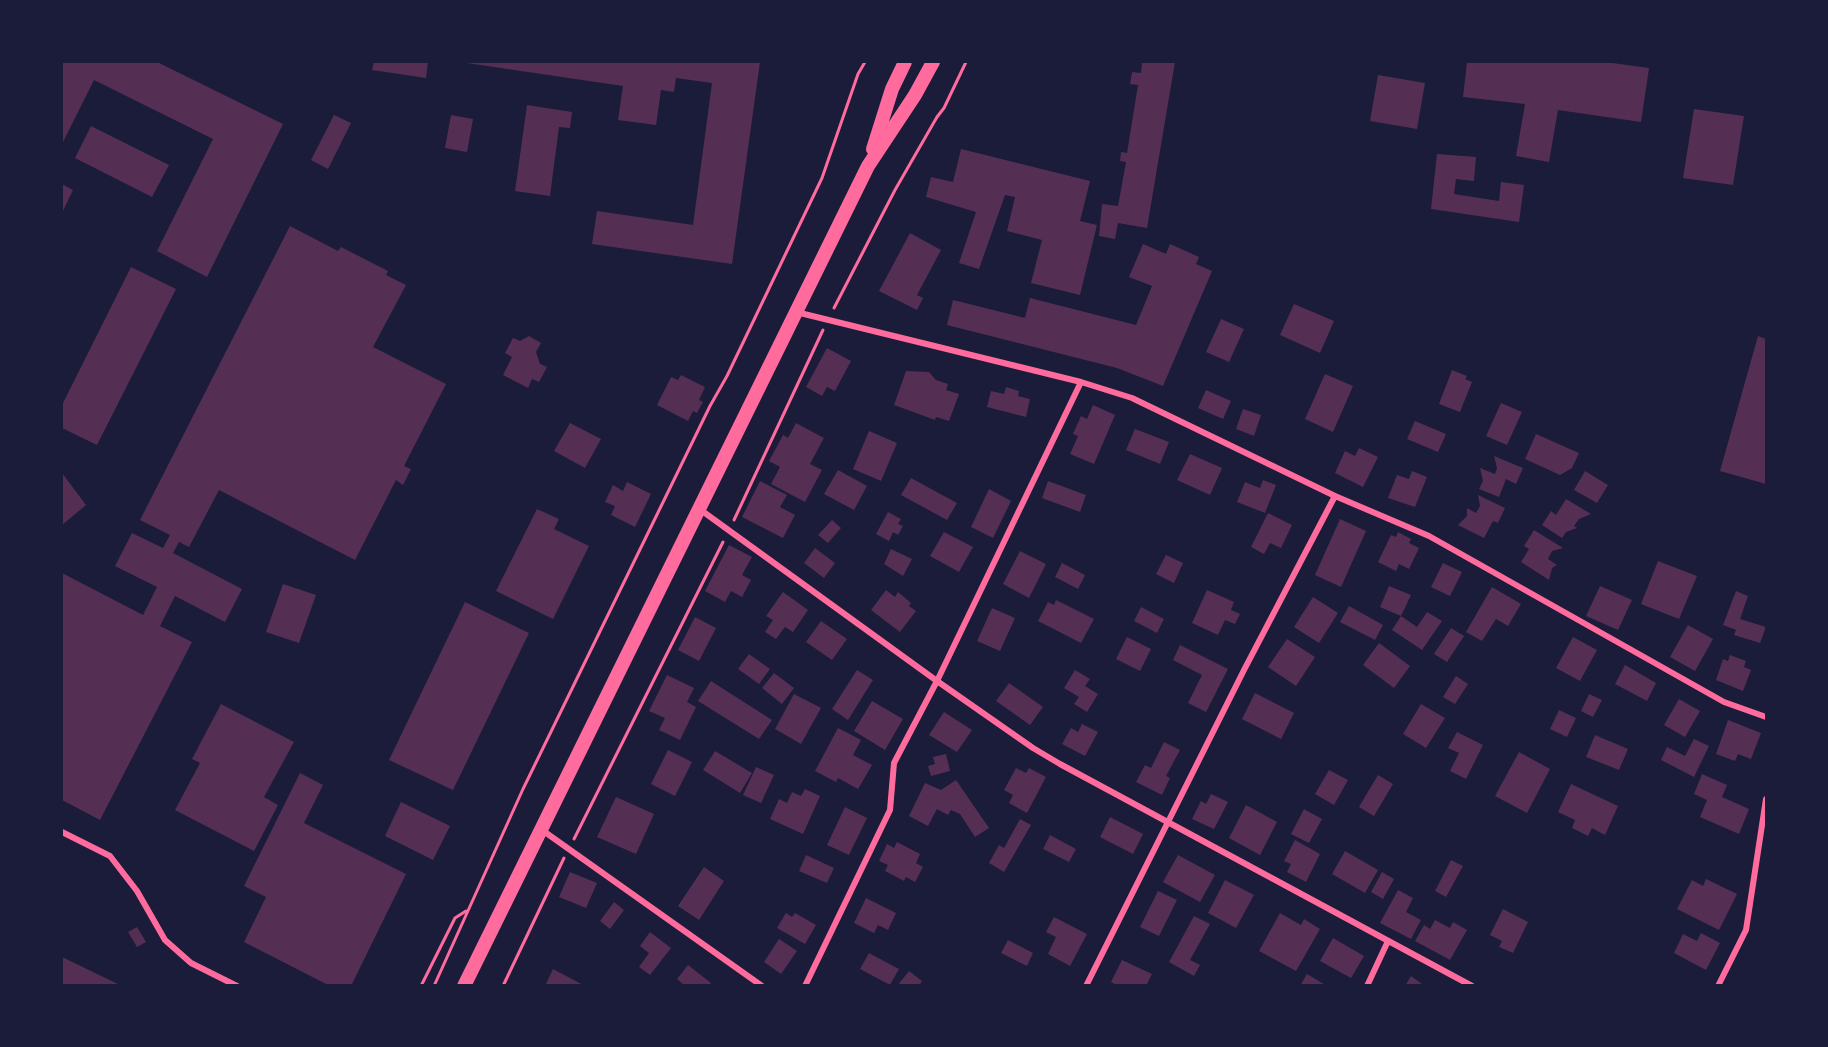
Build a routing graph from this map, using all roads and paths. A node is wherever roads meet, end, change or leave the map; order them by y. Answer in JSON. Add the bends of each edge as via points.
{"nodes":[{"id":1,"x":865,"y":62,"type":"edge"},
{"id":2,"x":905,"y":62,"type":"edge"},
{"id":3,"x":933,"y":62,"type":"edge"},
{"id":4,"x":868,"y":166,"type":"junction"},
{"id":5,"x":794,"y":311,"type":"junction"},
{"id":6,"x":1082,"y":382,"type":"junction"},
{"id":7,"x":1335,"y":496,"type":"junction"},
{"id":8,"x":698,"y":508,"type":"junction"},
{"id":9,"x":937,"y":681,"type":"junction"},
{"id":10,"x":1767,"y":717,"type":"edge"},
{"id":11,"x":1767,"y":799,"type":"edge"},
{"id":12,"x":1169,"y":822,"type":"junction"},
{"id":13,"x":541,"y":829,"type":"junction"},
{"id":14,"x":62,"y":832,"type":"edge"},
{"id":15,"x":467,"y":910,"type":"junction"},
{"id":16,"x":1388,"y":941,"type":"junction"},
{"id":17,"x":237,"y":986,"type":"edge"},
{"id":18,"x":421,"y":986,"type":"edge"},
{"id":19,"x":434,"y":986,"type":"edge"},
{"id":20,"x":464,"y":986,"type":"edge"},
{"id":21,"x":762,"y":986,"type":"edge"},
{"id":22,"x":805,"y":986,"type":"edge"},
{"id":23,"x":1086,"y":986,"type":"edge"},
{"id":24,"x":1367,"y":986,"type":"edge"},
{"id":25,"x":1472,"y":986,"type":"edge"},
{"id":26,"x":1718,"y":986,"type":"edge"}],
"edges":[{"from":1,"to":15,"type":"path","via":[[822,178]]},
{"from":2,"to":4,"type":"main road"},
{"from":3,"to":4,"type":"main road"},
{"from":4,"to":5,"type":"main road"},
{"from":5,"to":6,"type":"street"},
{"from":5,"to":8,"type":"main road"},
{"from":6,"to":7,"type":"street","via":[[1132,398]]},
{"from":6,"to":9,"type":"street"},
{"from":7,"to":10,"type":"street","via":[[1429,536],[1724,702]]},
{"from":7,"to":12,"type":"street"},
{"from":8,"to":9,"type":"street"},
{"from":8,"to":13,"type":"main road"},
{"from":9,"to":12,"type":"street","via":[[1060,764]]},
{"from":9,"to":22,"type":"street","via":[[894,763],[890,810]]},
{"from":11,"to":26,"type":"street","via":[[1746,930]]},
{"from":12,"to":16,"type":"street"},
{"from":12,"to":23,"type":"street"},
{"from":13,"to":20,"type":"main road"},
{"from":13,"to":21,"type":"street"},
{"from":14,"to":17,"type":"street","via":[[110,856],[137,891],[165,940],[191,963]]},
{"from":15,"to":18,"type":"path","via":[[455,918]]},
{"from":15,"to":19,"type":"path"},
{"from":16,"to":24,"type":"street"},
{"from":16,"to":25,"type":"street"}]}
